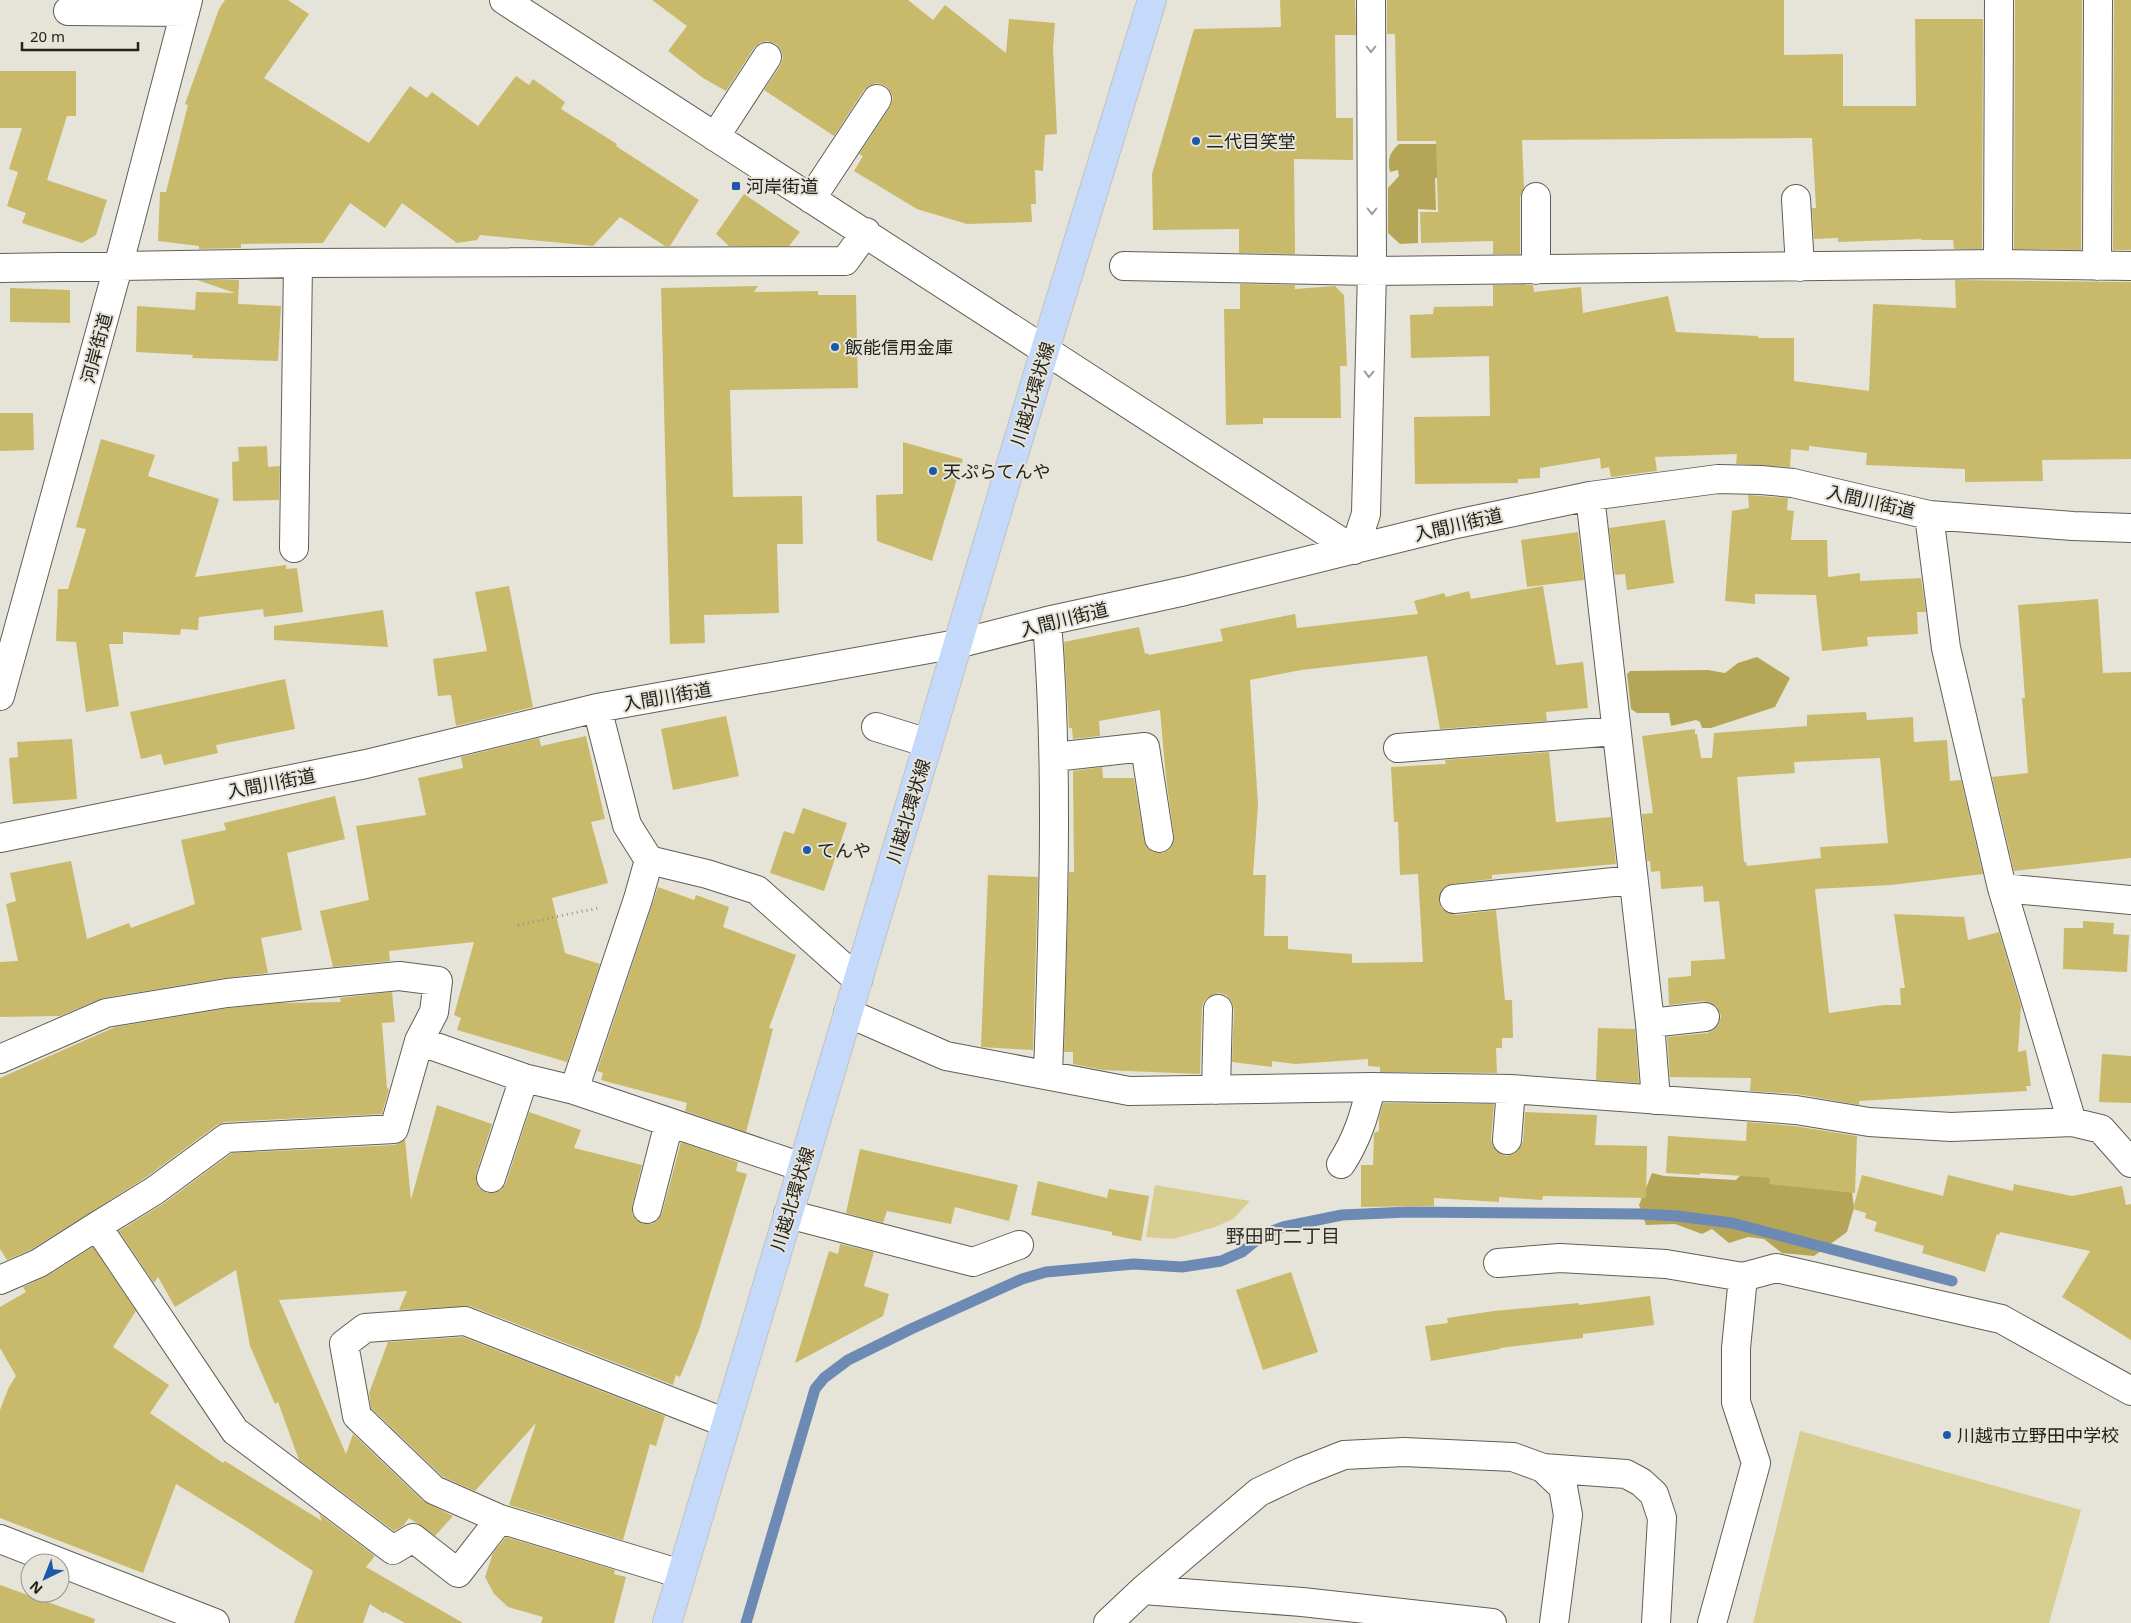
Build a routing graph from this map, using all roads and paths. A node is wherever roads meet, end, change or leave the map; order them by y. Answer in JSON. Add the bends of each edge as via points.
{"nodes":[{"id":1,"x":504,"y":0,"type":"edge"},
{"id":2,"x":1152,"y":0,"type":"edge"},
{"id":3,"x":1371,"y":0,"type":"edge"},
{"id":4,"x":1999,"y":0,"type":"edge"},
{"id":5,"x":2098,"y":0,"type":"edge"},
{"id":6,"x":186,"y":6,"type":"edge"},
{"id":7,"x":68,"y":11,"type":"dead end"},
{"id":8,"x":767,"y":57,"type":"dead end"},
{"id":9,"x":877,"y":99,"type":"dead end"},
{"id":10,"x":715,"y":137,"type":"junction"},
{"id":11,"x":1536,"y":197,"type":"dead end"},
{"id":12,"x":811,"y":199,"type":"junction"},
{"id":13,"x":1796,"y":199,"type":"dead end"},
{"id":14,"x":866,"y":232,"type":"junction"},
{"id":15,"x":298,"y":263,"type":"junction"},
{"id":16,"x":1998,"y":264,"type":"junction"},
{"id":17,"x":1124,"y":266,"type":"dead end"},
{"id":18,"x":2096,"y":266,"type":"junction"},
{"id":19,"x":2131,"y":266,"type":"edge"},
{"id":20,"x":118,"y":267,"type":"junction"},
{"id":21,"x":1800,"y":267,"type":"junction"},
{"id":22,"x":0,"y":268,"type":"edge"},
{"id":23,"x":1536,"y":270,"type":"junction"},
{"id":24,"x":1372,"y":271,"type":"junction"},
{"id":25,"x":1045,"y":350,"type":"junction"},
{"id":26,"x":1590,"y":496,"type":"junction"},
{"id":27,"x":1929,"y":515,"type":"junction"},
{"id":28,"x":2131,"y":528,"type":"edge"},
{"id":29,"x":294,"y":548,"type":"dead end"},
{"id":30,"x":1354,"y":550,"type":"junction"},
{"id":31,"x":1047,"y":621,"type":"junction"},
{"id":32,"x":957,"y":644,"type":"junction"},
{"id":33,"x":1,"y":686,"type":"edge"},
{"id":34,"x":598,"y":708,"type":"junction"},
{"id":35,"x":876,"y":727,"type":"dead end"},
{"id":36,"x":1616,"y":731,"type":"junction"},
{"id":37,"x":928,"y":743,"type":"junction"},
{"id":38,"x":1398,"y":748,"type":"dead end"},
{"id":39,"x":1054,"y":757,"type":"junction"},
{"id":40,"x":0,"y":838,"type":"edge"},
{"id":41,"x":1159,"y":838,"type":"dead end"},
{"id":42,"x":649,"y":860,"type":"junction"},
{"id":43,"x":1632,"y":880,"type":"junction"},
{"id":44,"x":2002,"y":888,"type":"junction"},
{"id":45,"x":638,"y":899,"type":"junction"},
{"id":46,"x":1454,"y":899,"type":"dead end"},
{"id":47,"x":2131,"y":900,"type":"edge"},
{"id":48,"x":518,"y":924,"type":"dead end"},
{"id":49,"x":858,"y":980,"type":"junction"},
{"id":50,"x":1218,"y":1009,"type":"dead end"},
{"id":51,"x":848,"y":1013,"type":"junction"},
{"id":52,"x":1705,"y":1017,"type":"dead end"},
{"id":53,"x":1650,"y":1023,"type":"junction"},
{"id":54,"x":419,"y":1041,"type":"junction"},
{"id":55,"x":0,"y":1059,"type":"edge"},
{"id":56,"x":1048,"y":1075,"type":"junction"},
{"id":57,"x":524,"y":1078,"type":"junction"},
{"id":58,"x":1371,"y":1087,"type":"junction"},
{"id":59,"x":1511,"y":1088,"type":"junction"},
{"id":60,"x":574,"y":1090,"type":"junction"},
{"id":61,"x":1216,"y":1090,"type":"junction"},
{"id":62,"x":1656,"y":1100,"type":"junction"},
{"id":63,"x":2072,"y":1122,"type":"junction"},
{"id":64,"x":669,"y":1123,"type":"junction"},
{"id":65,"x":2101,"y":1129,"type":"junction"},
{"id":66,"x":2131,"y":1133,"type":"edge"},
{"id":67,"x":1507,"y":1140,"type":"dead end"},
{"id":68,"x":2131,"y":1163,"type":"edge"},
{"id":69,"x":1341,"y":1164,"type":"dead end"},
{"id":70,"x":802,"y":1167,"type":"junction"},
{"id":71,"x":491,"y":1178,"type":"dead end"},
{"id":72,"x":647,"y":1209,"type":"dead end"},
{"id":73,"x":788,"y":1214,"type":"junction"},
{"id":74,"x":97,"y":1226,"type":"junction"},
{"id":75,"x":1019,"y":1244,"type":"dead end"},
{"id":76,"x":1498,"y":1263,"type":"dead end"},
{"id":77,"x":1743,"y":1277,"type":"junction"},
{"id":78,"x":0,"y":1280,"type":"edge"},
{"id":79,"x":2131,"y":1391,"type":"edge"},
{"id":80,"x":726,"y":1423,"type":"junction"},
{"id":81,"x":1543,"y":1468,"type":"junction"},
{"id":82,"x":500,"y":1519,"type":"junction"},
{"id":83,"x":0,"y":1539,"type":"edge"},
{"id":84,"x":681,"y":1574,"type":"junction"},
{"id":85,"x":1143,"y":1590,"type":"junction"},
{"id":86,"x":1301,"y":1612,"type":"edge"},
{"id":87,"x":1360,"y":1615,"type":"edge"},
{"id":88,"x":215,"y":1623,"type":"edge"},
{"id":89,"x":667,"y":1623,"type":"edge"},
{"id":90,"x":1108,"y":1623,"type":"edge"},
{"id":91,"x":1492,"y":1623,"type":"edge"},
{"id":92,"x":1554,"y":1623,"type":"edge"},
{"id":93,"x":1656,"y":1623,"type":"edge"},
{"id":94,"x":1712,"y":1623,"type":"edge"}],
"edges":[{"from":1,"to":10,"type":"street"},
{"from":2,"to":25,"type":"main road","name":"川越北環状線"},
{"from":3,"to":24,"type":"street","one_way":true},
{"from":4,"to":16,"type":"street"},
{"from":5,"to":18,"type":"street"},
{"from":6,"to":7,"type":"street"},
{"from":6,"to":20,"type":"street","name":"河岸街道"},
{"from":8,"to":10,"type":"street"},
{"from":9,"to":12,"type":"street"},
{"from":10,"to":12,"type":"street"},
{"from":11,"to":23,"type":"street"},
{"from":12,"to":14,"type":"street"},
{"from":13,"to":21,"type":"street"},
{"from":14,"to":15,"type":"street","via":[[845,261]]},
{"from":14,"to":25,"type":"street"},
{"from":15,"to":20,"type":"street"},
{"from":15,"to":29,"type":"street"},
{"from":16,"to":18,"type":"street"},
{"from":16,"to":21,"type":"street"},
{"from":17,"to":24,"type":"street"},
{"from":18,"to":19,"type":"street"},
{"from":20,"to":22,"type":"street"},
{"from":20,"to":33,"type":"street","name":"河岸街道"},
{"from":21,"to":23,"type":"street"},
{"from":23,"to":24,"type":"street"},
{"from":24,"to":30,"type":"street","one_way":true,"via":[[1366,514]]},
{"from":25,"to":30,"type":"street"},
{"from":25,"to":32,"type":"main road","name":"川越北環状線"},
{"from":26,"to":27,"type":"street","name":"入間川街道","via":[[1718,479],[1761,480],[1793,483]]},
{"from":26,"to":30,"type":"street","name":"入間川街道","via":[[1465,522]]},
{"from":26,"to":36,"type":"street"},
{"from":27,"to":28,"type":"street","name":"入間川街道"},
{"from":27,"to":44,"type":"street","via":[[1946,648]]},
{"from":30,"to":31,"type":"street","name":"入間川街道"},
{"from":31,"to":32,"type":"street","name":"入間川街道"},
{"from":31,"to":39,"type":"street"},
{"from":32,"to":34,"type":"street","name":"入間川街道","via":[[786,684]]},
{"from":32,"to":37,"type":"main road","name":"川越北環状線"},
{"from":34,"to":40,"type":"street","name":"入間川街道","via":[[366,764]]},
{"from":34,"to":42,"type":"street","via":[[627,825]]},
{"from":35,"to":37,"type":"street"},
{"from":36,"to":38,"type":"street"},
{"from":36,"to":43,"type":"street"},
{"from":37,"to":49,"type":"main road","name":"川越北環状線"},
{"from":39,"to":41,"type":"street","via":[[1145,747]]},
{"from":39,"to":56,"type":"street"},
{"from":42,"to":45,"type":"street"},
{"from":42,"to":49,"type":"street","via":[[757,890]]},
{"from":43,"to":46,"type":"street"},
{"from":43,"to":53,"type":"street"},
{"from":44,"to":47,"type":"street"},
{"from":44,"to":63,"type":"street"},
{"from":45,"to":48,"type":"path"},
{"from":45,"to":60,"type":"street"},
{"from":49,"to":51,"type":"main road","name":"川越北環状線"},
{"from":50,"to":61,"type":"street"},
{"from":51,"to":56,"type":"street","via":[[946,1056]]},
{"from":51,"to":70,"type":"main road","name":"川越北環状線"},
{"from":52,"to":53,"type":"street"},
{"from":53,"to":62,"type":"street"},
{"from":54,"to":55,"type":"street","via":[[434,1012],[438,981],[399,976],[227,993],[106,1014]]},
{"from":54,"to":57,"type":"street"},
{"from":54,"to":74,"type":"street","via":[[394,1129],[226,1138],[154,1191]]},
{"from":56,"to":61,"type":"street","via":[[1129,1091]]},
{"from":57,"to":60,"type":"street"},
{"from":57,"to":71,"type":"street"},
{"from":58,"to":59,"type":"street"},
{"from":58,"to":61,"type":"street"},
{"from":58,"to":69,"type":"street","via":[[1355,1143]]},
{"from":59,"to":62,"type":"street"},
{"from":59,"to":67,"type":"street"},
{"from":60,"to":64,"type":"street"},
{"from":62,"to":63,"type":"street","via":[[1796,1110],[1869,1122],[1951,1127]]},
{"from":63,"to":65,"type":"street"},
{"from":64,"to":70,"type":"street"},
{"from":64,"to":72,"type":"street"},
{"from":65,"to":66,"type":"street"},
{"from":65,"to":68,"type":"street"},
{"from":70,"to":73,"type":"main road","name":"川越北環状線"},
{"from":73,"to":75,"type":"street","via":[[973,1262]]},
{"from":73,"to":80,"type":"main road","name":"川越北環状線"},
{"from":74,"to":78,"type":"street","via":[[39,1263]]},
{"from":74,"to":82,"type":"street","via":[[235,1431],[393,1550],[413,1538],[458,1572]]},
{"from":76,"to":77,"type":"street","via":[[1560,1258],[1666,1264]]},
{"from":77,"to":79,"type":"street","via":[[1776,1268],[2001,1319]]},
{"from":77,"to":94,"type":"street","via":[[1736,1348],[1736,1402],[1756,1463]]},
{"from":80,"to":82,"type":"street","via":[[465,1322],[365,1328],[344,1344],[357,1416],[434,1490]]},
{"from":80,"to":84,"type":"main road","name":"川越北環状線"},
{"from":81,"to":85,"type":"street","via":[[1513,1457],[1404,1452],[1344,1455],[1259,1492]]},
{"from":81,"to":92,"type":"street","via":[[1563,1486],[1568,1515]]},
{"from":81,"to":93,"type":"street","via":[[1626,1474],[1654,1494],[1662,1518]]},
{"from":82,"to":84,"type":"street"},
{"from":83,"to":88,"type":"street"},
{"from":84,"to":89,"type":"main road","name":"川越北環状線"},
{"from":85,"to":86,"type":"street"},
{"from":85,"to":90,"type":"street"},
{"from":86,"to":87,"type":"street"},
{"from":87,"to":91,"type":"street"}]}
